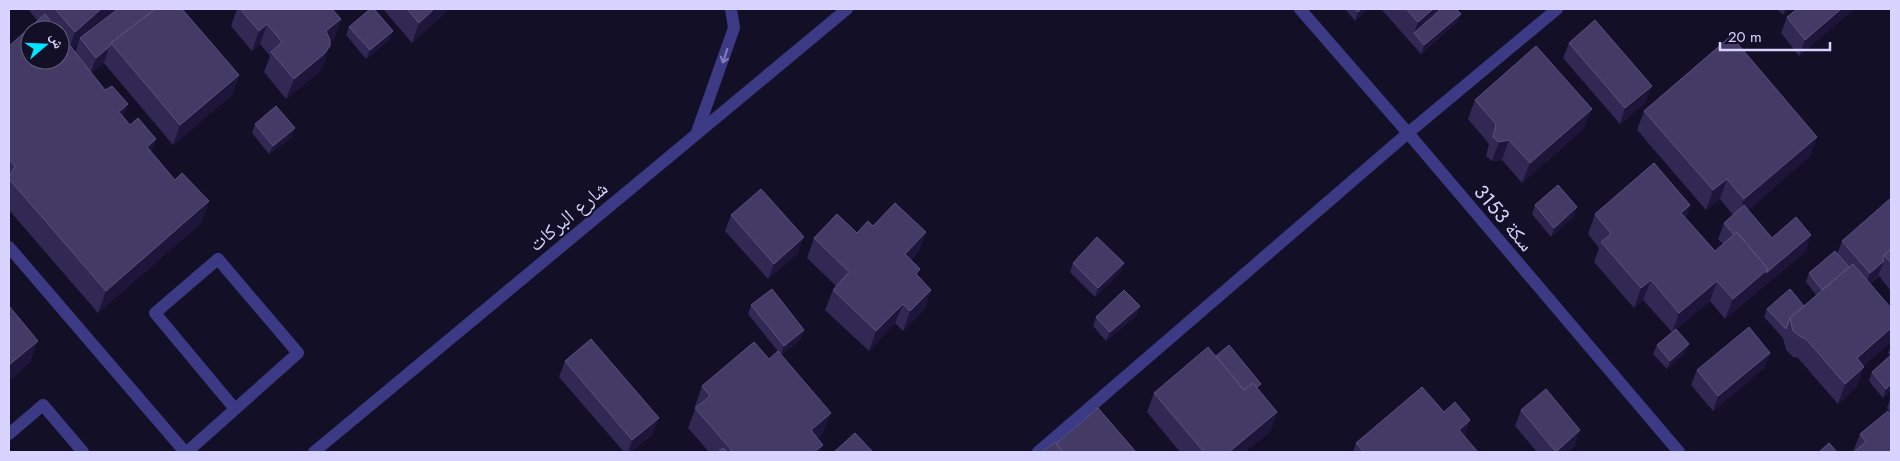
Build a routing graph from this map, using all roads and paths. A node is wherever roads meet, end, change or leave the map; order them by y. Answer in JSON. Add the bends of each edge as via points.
{"nodes":[{"id":1,"x":731,"y":9,"type":"edge"},
{"id":2,"x":847,"y":9,"type":"edge"},
{"id":3,"x":1300,"y":9,"type":"edge"},
{"id":4,"x":1557,"y":9,"type":"edge"},
{"id":5,"x":1408,"y":133,"type":"junction"},
{"id":6,"x":696,"y":134,"type":"junction"},
{"id":7,"x":9,"y":247,"type":"edge"},
{"id":8,"x":235,"y":409,"type":"junction"},
{"id":9,"x":9,"y":434,"type":"edge"},
{"id":10,"x":83,"y":452,"type":"edge"},
{"id":11,"x":186,"y":452,"type":"edge"},
{"id":12,"x":314,"y":452,"type":"edge"},
{"id":13,"x":1038,"y":452,"type":"edge"},
{"id":14,"x":1679,"y":452,"type":"edge"}],
"edges":[{"from":1,"to":6,"type":"street","one_way":true,"via":[[734,28]]},
{"from":2,"to":6,"type":"street","name":"شارع البركات"},
{"from":3,"to":5,"type":"street","name":"سكة 3153"},
{"from":4,"to":5,"type":"street"},
{"from":5,"to":13,"type":"street"},
{"from":5,"to":14,"type":"street","name":"سكة 3153"},
{"from":6,"to":12,"type":"street","name":"شارع البركات"},
{"from":7,"to":11,"type":"street"},
{"from":8,"to":8,"type":"street","via":[[298,352],[218,259],[156,312]]},
{"from":8,"to":11,"type":"street"},
{"from":9,"to":10,"type":"street","via":[[43,405]]}]}
